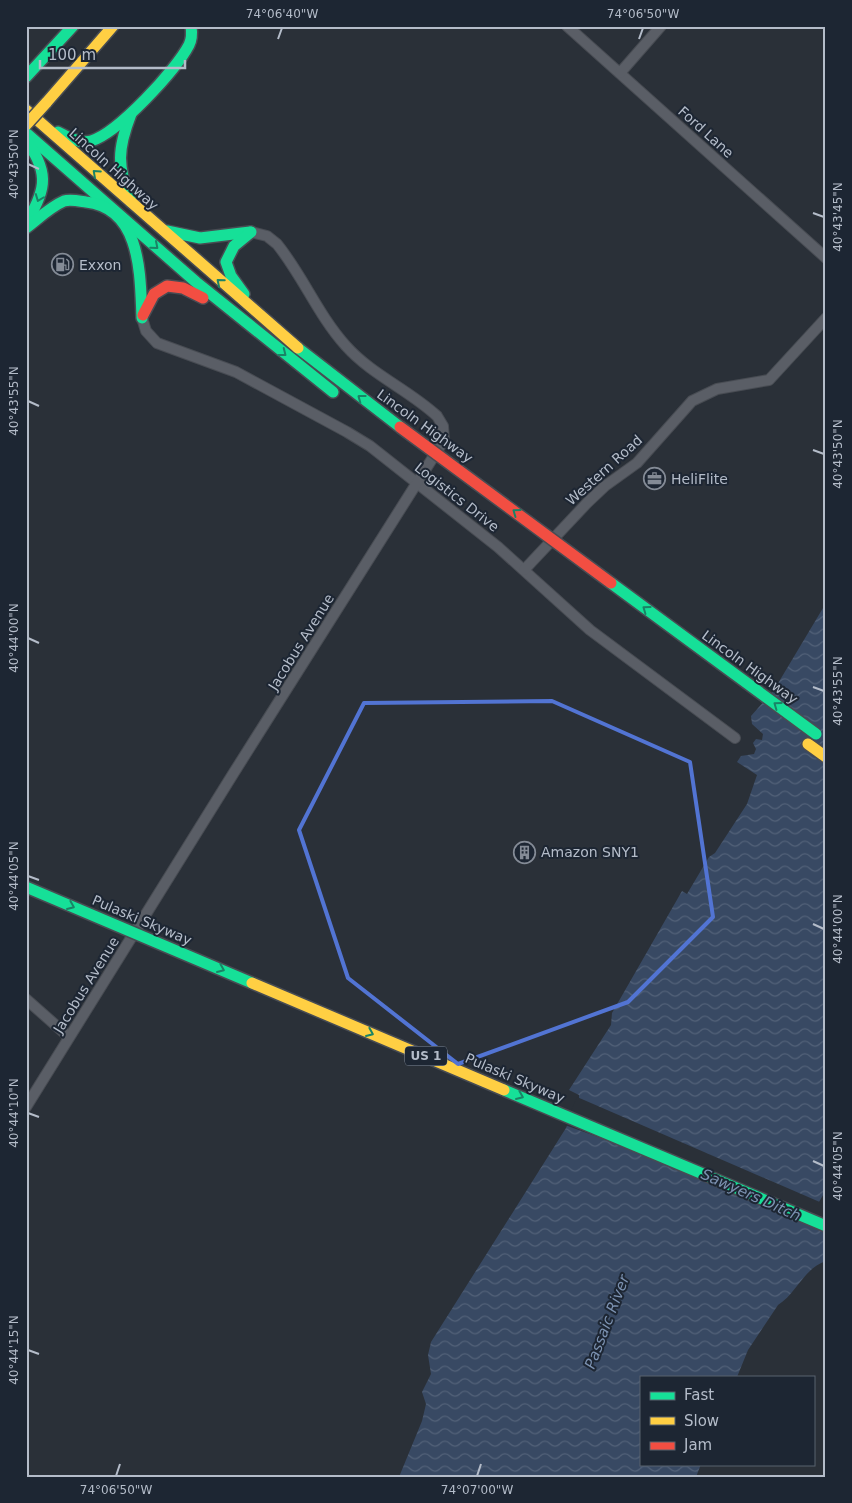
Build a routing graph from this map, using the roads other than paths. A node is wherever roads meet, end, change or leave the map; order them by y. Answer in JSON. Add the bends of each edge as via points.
{"nodes":[{"id":1,"x":73,"y":26,"type":"edge"},
{"id":2,"x":113,"y":26,"type":"edge"},
{"id":3,"x":567,"y":26,"type":"edge"},
{"id":4,"x":660,"y":26,"type":"edge"},
{"id":5,"x":192,"y":27,"type":"edge"},
{"id":6,"x":620,"y":73,"type":"junction"},
{"id":7,"x":26,"y":77,"type":"edge"},
{"id":8,"x":26,"y":110,"type":"edge"},
{"id":9,"x":131,"y":114,"type":"junction"},
{"id":10,"x":26,"y":125,"type":"edge"},
{"id":11,"x":44,"y":126,"type":"junction"},
{"id":12,"x":26,"y":133,"type":"edge"},
{"id":13,"x":26,"y":140,"type":"edge"},
{"id":14,"x":132,"y":205,"type":"junction"},
{"id":15,"x":118,"y":214,"type":"junction"},
{"id":16,"x":26,"y":226,"type":"edge"},
{"id":17,"x":159,"y":229,"type":"junction"},
{"id":18,"x":251,"y":232,"type":"junction"},
{"id":19,"x":826,"y":258,"type":"edge"},
{"id":20,"x":258,"y":314,"type":"junction"},
{"id":21,"x":142,"y":318,"type":"junction"},
{"id":22,"x":826,"y":318,"type":"edge"},
{"id":23,"x":244,"y":323,"type":"junction"},
{"id":24,"x":343,"y":400,"type":"dead end"},
{"id":25,"x":394,"y":438,"type":"dead end"},
{"id":26,"x":417,"y":484,"type":"junction"},
{"id":27,"x":490,"y":508,"type":"dead end"},
{"id":28,"x":537,"y":544,"type":"dead end"},
{"id":29,"x":553,"y":555,"type":"dead end"},
{"id":30,"x":524,"y":570,"type":"junction"},
{"id":31,"x":736,"y":738,"type":"dead end"},
{"id":32,"x":800,"y":738,"type":"dead end"},
{"id":33,"x":826,"y":742,"type":"edge"},
{"id":34,"x":826,"y":757,"type":"edge"},
{"id":35,"x":26,"y":876,"type":"edge"},
{"id":36,"x":26,"y":887,"type":"edge"},
{"id":37,"x":26,"y":999,"type":"edge"},
{"id":38,"x":69,"y":1037,"type":"junction"},
{"id":39,"x":26,"y":1107,"type":"edge"},
{"id":40,"x":826,"y":1213,"type":"edge"},
{"id":41,"x":826,"y":1226,"type":"edge"}],
"edges":[{"from":1,"to":7,"type":"main road"},
{"from":2,"to":10,"type":"main road","bridge":true},
{"from":3,"to":6,"type":"street","name":"Ford Lane"},
{"from":4,"to":6,"type":"street"},
{"from":5,"to":9,"type":"main road","via":[[191,42],[186,51]]},
{"from":6,"to":19,"type":"street","name":"Ford Lane"},
{"from":8,"to":11,"type":"main road","name":"Lincoln Highway"},
{"from":9,"to":11,"type":"main road","via":[[91,141],[79,141]]},
{"from":9,"to":14,"type":"main road","via":[[118,155],[120,172]]},
{"from":14,"to":11,"type":"main road","name":"Lincoln Highway","one_way":true},
{"from":12,"to":15,"type":"main road"},
{"from":13,"to":16,"type":"main road","one_way":true,"via":[[41,160],[44,178],[40,197]]},
{"from":14,"to":17,"type":"main road","name":"Lincoln Highway"},
{"from":15,"to":16,"type":"main road","via":[[94,203],[66,200]]},
{"from":15,"to":21,"type":"main road","via":[[138,257]]},
{"from":15,"to":23,"type":"main road","one_way":true},
{"from":17,"to":18,"type":"main road","via":[[200,240]]},
{"from":20,"to":17,"type":"main road","name":"Lincoln Highway","one_way":true},
{"from":18,"to":20,"type":"main road","via":[[234,246],[226,262],[233,280]]},
{"from":18,"to":26,"type":"street","name":"Jacobus Avenue","via":[[267,236],[277,244],[321,314],[347,347],[440,421],[444,440]]},
{"from":33,"to":20,"type":"main road","name":"Lincoln Highway","one_way":true,"bridge":true,"via":[[400,427]]},
{"from":21,"to":23,"type":"main road","via":[[153,293],[170,284],[186,288]]},
{"from":21,"to":26,"type":"street","name":"Logistics Drive","via":[[146,331],[157,343],[236,372],[317,415],[363,441]]},
{"from":22,"to":30,"type":"street","name":"Western Road","via":[[769,380],[718,389],[692,401],[637,463],[599,492]]},
{"from":23,"to":24,"type":"main road","one_way":true},
{"from":25,"to":27,"type":"main road","name":"Lincoln Highway"},
{"from":26,"to":30,"type":"street","name":"Logistics Drive"},
{"from":26,"to":38,"type":"street","name":"Jacobus Avenue"},
{"from":28,"to":29,"type":"main road"},
{"from":30,"to":31,"type":"street","name":"Logistics Drive","via":[[590,630]]},
{"from":32,"to":34,"type":"main road"},
{"from":35,"to":40,"type":"main road","name":"Pulaski Skyway","number":"US 1"},
{"from":36,"to":41,"type":"main road","name":"Pulaski Skyway","number":"US 1","one_way":true,"bridge":true},
{"from":37,"to":38,"type":"street"},
{"from":38,"to":39,"type":"street","name":"Jacobus Avenue"}]}
